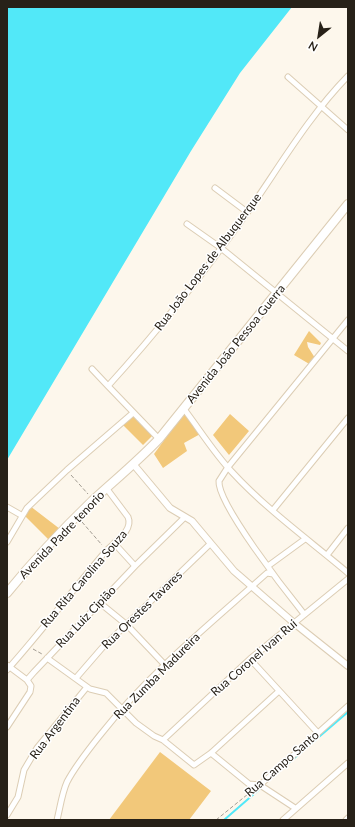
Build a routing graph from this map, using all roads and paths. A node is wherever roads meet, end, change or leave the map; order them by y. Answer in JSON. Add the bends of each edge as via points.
{"nodes":[{"id":1,"x":348,"y":76,"type":"edge"},
{"id":2,"x":288,"y":77,"type":"dead end"},
{"id":3,"x":321,"y":106,"type":"junction"},
{"id":4,"x":348,"y":130,"type":"edge"},
{"id":5,"x":215,"y":188,"type":"dead end"},
{"id":6,"x":348,"y":204,"type":"edge"},
{"id":7,"x":247,"y":212,"type":"junction"},
{"id":8,"x":187,"y":224,"type":"dead end"},
{"id":9,"x":221,"y":248,"type":"junction"},
{"id":10,"x":277,"y":294,"type":"junction"},
{"id":11,"x":348,"y":320,"type":"edge"},
{"id":12,"x":334,"y":338,"type":"junction"},
{"id":13,"x":348,"y":351,"type":"edge"},
{"id":14,"x":92,"y":369,"type":"dead end"},
{"id":15,"x":108,"y":386,"type":"junction"},
{"id":16,"x":184,"y":410,"type":"junction"},
{"id":17,"x":133,"y":413,"type":"junction"},
{"id":18,"x":348,"y":418,"type":"edge"},
{"id":19,"x":159,"y":439,"type":"junction"},
{"id":20,"x":134,"y":465,"type":"junction"},
{"id":21,"x":228,"y":467,"type":"junction"},
{"id":22,"x":67,"y":470,"type":"junction"},
{"id":23,"x":118,"y":479,"type":"joint"},
{"id":24,"x":107,"y":489,"type":"junction"},
{"id":25,"x":93,"y":500,"type":"junction"},
{"id":26,"x":7,"y":507,"type":"edge"},
{"id":27,"x":273,"y":510,"type":"junction"},
{"id":28,"x":22,"y":515,"type":"junction"},
{"id":29,"x":77,"y":516,"type":"junction"},
{"id":30,"x":185,"y":516,"type":"junction"},
{"id":31,"x":348,"y":528,"type":"edge"},
{"id":32,"x":305,"y":539,"type":"junction"},
{"id":33,"x":7,"y":542,"type":"edge"},
{"id":34,"x":114,"y":543,"type":"junction"},
{"id":35,"x":210,"y":544,"type":"junction"},
{"id":36,"x":107,"y":550,"type":"junction"},
{"id":37,"x":327,"y":555,"type":"junction"},
{"id":38,"x":135,"y":566,"type":"junction"},
{"id":39,"x":268,"y":566,"type":"junction"},
{"id":40,"x":348,"y":573,"type":"edge"},
{"id":41,"x":273,"y":574,"type":"junction"},
{"id":42,"x":348,"y":579,"type":"edge"},
{"id":43,"x":252,"y":587,"type":"junction"},
{"id":44,"x":7,"y":593,"type":"edge"},
{"id":45,"x":100,"y":603,"type":"junction"},
{"id":46,"x":304,"y":614,"type":"junction"},
{"id":47,"x":294,"y":623,"type":"junction"},
{"id":48,"x":127,"y":625,"type":"junction"},
{"id":49,"x":28,"y":645,"type":"junction"},
{"id":50,"x":47,"y":658,"type":"junction"},
{"id":51,"x":250,"y":659,"type":"junction"},
{"id":52,"x":165,"y":665,"type":"junction"},
{"id":53,"x":348,"y":666,"type":"edge"},
{"id":54,"x":8,"y":667,"type":"edge"},
{"id":55,"x":76,"y":678,"type":"junction"},
{"id":56,"x":27,"y":680,"type":"junction"},
{"id":57,"x":88,"y":688,"type":"junction"},
{"id":58,"x":279,"y":691,"type":"junction"},
{"id":59,"x":348,"y":706,"type":"edge"},
{"id":60,"x":120,"y":709,"type":"junction"},
{"id":61,"x":7,"y":726,"type":"edge"},
{"id":62,"x":318,"y":733,"type":"junction"},
{"id":63,"x":163,"y":740,"type":"junction"},
{"id":64,"x":211,"y":753,"type":"junction"},
{"id":65,"x":348,"y":763,"type":"edge"},
{"id":66,"x":260,"y":784,"type":"junction"},
{"id":67,"x":294,"y":808,"type":"junction"},
{"id":68,"x":7,"y":815,"type":"edge"},
{"id":69,"x":57,"y":820,"type":"edge"},
{"id":70,"x":216,"y":820,"type":"edge"},
{"id":71,"x":283,"y":820,"type":"edge"}],
"edges":[{"from":1,"to":3,"type":"street","name":"Rua João Lopes de Albuquerque"},
{"from":2,"to":3,"type":"street"},
{"from":3,"to":4,"type":"street"},
{"from":3,"to":7,"type":"street","name":"Rua João Lopes de Albuquerque"},
{"from":5,"to":7,"type":"street"},
{"from":6,"to":10,"type":"main road","name":"Avenida João Pessoa Guerra"},
{"from":7,"to":9,"type":"street","name":"Rua João Lopes de Albuquerque"},
{"from":8,"to":9,"type":"street"},
{"from":9,"to":10,"type":"street"},
{"from":9,"to":15,"type":"street","name":"Rua João Lopes de Albuquerque","via":[[159,327]]},
{"from":10,"to":12,"type":"street"},
{"from":10,"to":16,"type":"main road","name":"Avenida João Pessoa Guerra"},
{"from":11,"to":12,"type":"street"},
{"from":12,"to":13,"type":"street"},
{"from":12,"to":21,"type":"street"},
{"from":14,"to":15,"type":"street"},
{"from":15,"to":17,"type":"street"},
{"from":16,"to":19,"type":"main road","name":"Avenida João Pessoa Guerra"},
{"from":16,"to":21,"type":"street"},
{"from":17,"to":19,"type":"street"},
{"from":17,"to":22,"type":"street"},
{"from":18,"to":27,"type":"street"},
{"from":19,"to":20,"type":"main road","name":"Avenida João Pessoa Guerra"},
{"from":20,"to":23,"type":"main road","name":"Avenida João Pessoa Guerra"},
{"from":20,"to":30,"type":"street","via":[[170,508]]},
{"from":21,"to":27,"type":"street"},
{"from":21,"to":39,"type":"street","via":[[218,481],[218,486],[247,538]]},
{"from":22,"to":25,"type":"path"},
{"from":22,"to":28,"type":"street"},
{"from":23,"to":24,"type":"main road","name":"Avenida Padre tenorio"},
{"from":24,"to":25,"type":"main road","name":"Avenida Padre tenorio"},
{"from":24,"to":34,"type":"street","name":"Rua Rita Carolina Souza","via":[[130,521],[128,528]]},
{"from":25,"to":29,"type":"main road","name":"Avenida Padre tenorio"},
{"from":26,"to":28,"type":"street"},
{"from":27,"to":32,"type":"street"},
{"from":28,"to":33,"type":"street"},
{"from":29,"to":36,"type":"path"},
{"from":29,"to":44,"type":"main road","name":"Avenida Padre tenorio","via":[[47,546]]},
{"from":30,"to":35,"type":"street"},
{"from":30,"to":38,"type":"street","name":"Rua Luiz Cipião"},
{"from":31,"to":37,"type":"street"},
{"from":32,"to":37,"type":"street"},
{"from":32,"to":39,"type":"street"},
{"from":34,"to":36,"type":"street","name":"Rua Rita Carolina Souza"},
{"from":34,"to":38,"type":"street"},
{"from":35,"to":43,"type":"street"},
{"from":35,"to":48,"type":"street","name":"Rua Orestes Tavares"},
{"from":36,"to":49,"type":"street","name":"Rua Rita Carolina Souza"},
{"from":37,"to":40,"type":"street"},
{"from":38,"to":45,"type":"street","name":"Rua Luiz Cipião"},
{"from":39,"to":41,"type":"street"},
{"from":41,"to":43,"type":"street","name":"Rua Zumba Madureira","via":[[267,573]]},
{"from":41,"to":46,"type":"street"},
{"from":42,"to":46,"type":"street","name":"Rua Coronel Ivan Rui"},
{"from":43,"to":47,"type":"street"},
{"from":43,"to":52,"type":"street","name":"Rua Zumba Madureira"},
{"from":45,"to":48,"type":"street"},
{"from":45,"to":50,"type":"street","name":"Rua Luiz Cipião"},
{"from":46,"to":47,"type":"street","name":"Rua Coronel Ivan Rui"},
{"from":47,"to":51,"type":"street","name":"Rua Coronel Ivan Rui"},
{"from":47,"to":53,"type":"street"},
{"from":48,"to":52,"type":"street"},
{"from":48,"to":55,"type":"street","name":"Rua Orestes Tavares","via":[[102,648]]},
{"from":49,"to":50,"type":"path"},
{"from":49,"to":54,"type":"street","name":"Rua Rita Carolina Souza"},
{"from":50,"to":55,"type":"street"},
{"from":50,"to":56,"type":"street","name":"Rua Luiz Cipião"},
{"from":51,"to":58,"type":"street"},
{"from":51,"to":63,"type":"street","name":"Rua Coronel Ivan Rui"},
{"from":52,"to":60,"type":"street","name":"Rua Zumba Madureira"},
{"from":54,"to":56,"type":"street"},
{"from":55,"to":57,"type":"street"},
{"from":56,"to":61,"type":"street","via":[[31,686],[30,692]]},
{"from":57,"to":60,"type":"street","via":[[103,691]]},
{"from":57,"to":68,"type":"street","name":"Rua Argentina","via":[[37,748],[24,770],[18,797]]},
{"from":58,"to":62,"type":"street"},
{"from":58,"to":64,"type":"street"},
{"from":59,"to":62,"type":"street","name":"Rua Campo Santo"},
{"from":60,"to":63,"type":"street","via":[[154,736]]},
{"from":60,"to":69,"type":"street","name":"Rua Zumba Madureira","via":[[68,781]]},
{"from":62,"to":66,"type":"street","name":"Rua Campo Santo"},
{"from":63,"to":64,"type":"street","via":[[189,762],[197,764]]},
{"from":64,"to":66,"type":"street","via":[[249,784]]},
{"from":65,"to":67,"type":"street"},
{"from":66,"to":67,"type":"street"},
{"from":66,"to":70,"type":"path","name":"Rua Campo Santo"},
{"from":67,"to":71,"type":"street"}]}
